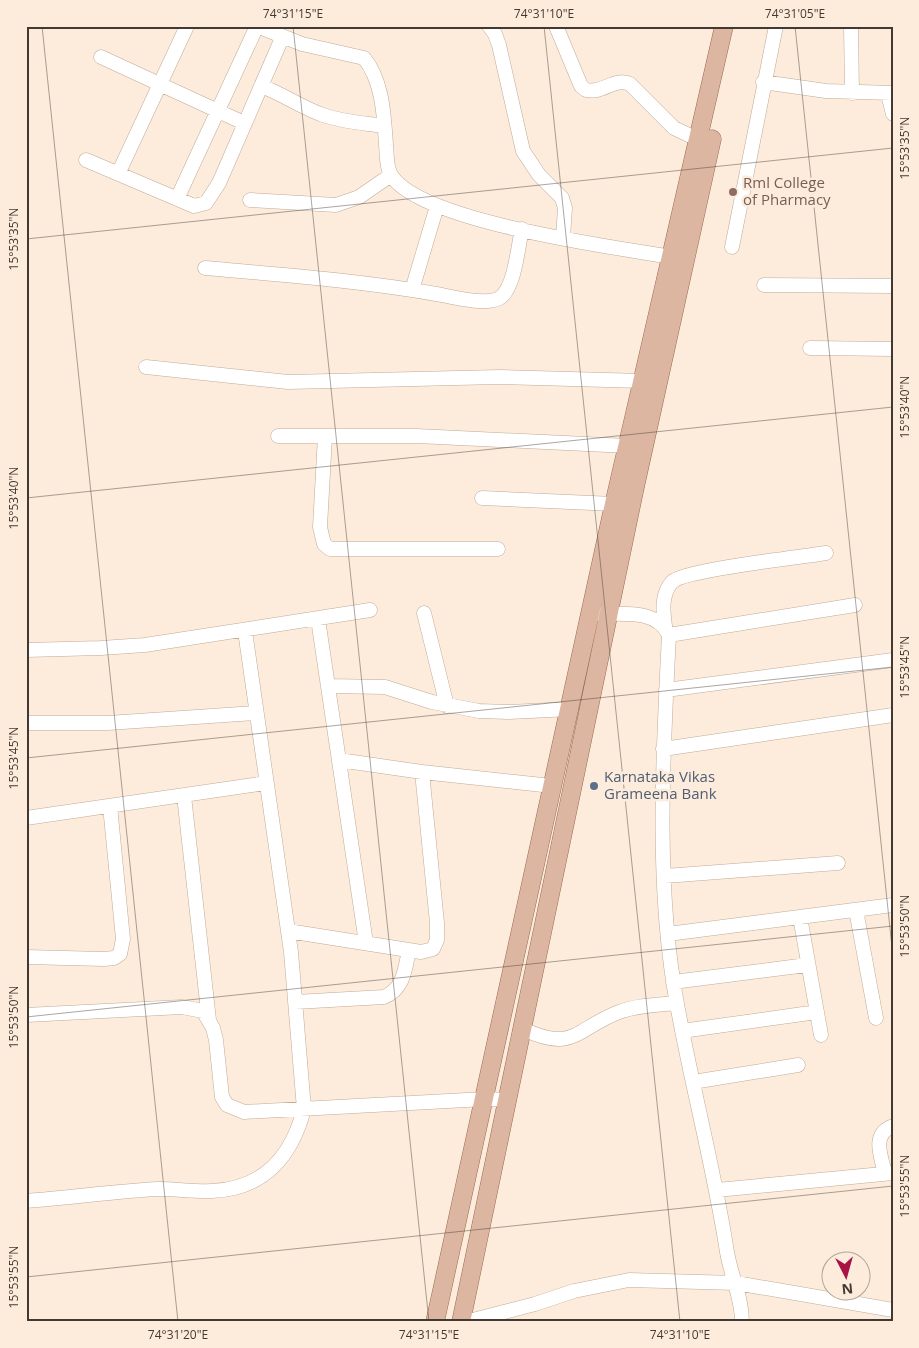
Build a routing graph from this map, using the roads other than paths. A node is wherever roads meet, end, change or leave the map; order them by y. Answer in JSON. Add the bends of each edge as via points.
{"nodes":[{"id":1,"x":187,"y":26,"type":"edge"},
{"id":2,"x":257,"y":26,"type":"edge"},
{"id":3,"x":489,"y":26,"type":"edge"},
{"id":4,"x":556,"y":26,"type":"edge"},
{"id":5,"x":724,"y":26,"type":"edge"},
{"id":6,"x":736,"y":26,"type":"edge"},
{"id":7,"x":776,"y":26,"type":"edge"},
{"id":8,"x":851,"y":26,"type":"edge"},
{"id":9,"x":282,"y":38,"type":"junction"},
{"id":10,"x":101,"y":57,"type":"dead end"},
{"id":11,"x":763,"y":82,"type":"junction"},
{"id":12,"x":159,"y":84,"type":"junction"},
{"id":13,"x":261,"y":86,"type":"junction"},
{"id":14,"x":852,"y":93,"type":"junction"},
{"id":15,"x":891,"y":93,"type":"edge"},
{"id":16,"x":217,"y":110,"type":"junction"},
{"id":17,"x":893,"y":114,"type":"edge"},
{"id":18,"x":244,"y":123,"type":"junction"},
{"id":19,"x":384,"y":126,"type":"junction"},
{"id":20,"x":700,"y":140,"type":"junction"},
{"id":21,"x":86,"y":160,"type":"dead end"},
{"id":22,"x":118,"y":174,"type":"junction"},
{"id":23,"x":391,"y":175,"type":"junction"},
{"id":24,"x":177,"y":199,"type":"junction"},
{"id":25,"x":250,"y":200,"type":"dead end"},
{"id":26,"x":436,"y":206,"type":"junction"},
{"id":27,"x":522,"y":229,"type":"junction"},
{"id":28,"x":563,"y":237,"type":"junction"},
{"id":29,"x":732,"y":247,"type":"dead end"},
{"id":30,"x":671,"y":257,"type":"junction"},
{"id":31,"x":205,"y":268,"type":"dead end"},
{"id":32,"x":764,"y":285,"type":"dead end"},
{"id":33,"x":893,"y":286,"type":"edge"},
{"id":34,"x":412,"y":290,"type":"junction"},
{"id":35,"x":810,"y":348,"type":"dead end"},
{"id":36,"x":893,"y":349,"type":"edge"},
{"id":37,"x":146,"y":367,"type":"dead end"},
{"id":38,"x":643,"y":381,"type":"junction"},
{"id":39,"x":278,"y":436,"type":"dead end"},
{"id":40,"x":324,"y":436,"type":"junction"},
{"id":41,"x":628,"y":446,"type":"junction"},
{"id":42,"x":482,"y":498,"type":"dead end"},
{"id":43,"x":614,"y":504,"type":"junction"},
{"id":44,"x":498,"y":549,"type":"dead end"},
{"id":45,"x":826,"y":553,"type":"dead end"},
{"id":46,"x":855,"y":606,"type":"dead end"},
{"id":47,"x":370,"y":610,"type":"dead end"},
{"id":48,"x":424,"y":613,"type":"dead end"},
{"id":49,"x":592,"y":614,"type":"junction"},
{"id":50,"x":610,"y":614,"type":"junction"},
{"id":51,"x":318,"y":619,"type":"junction"},
{"id":52,"x":245,"y":631,"type":"junction"},
{"id":53,"x":667,"y":631,"type":"junction"},
{"id":54,"x":26,"y":650,"type":"edge"},
{"id":55,"x":893,"y":660,"type":"edge"},
{"id":56,"x":328,"y":686,"type":"junction"},
{"id":57,"x":666,"y":690,"type":"junction"},
{"id":58,"x":447,"y":706,"type":"junction"},
{"id":59,"x":571,"y":709,"type":"junction"},
{"id":60,"x":256,"y":713,"type":"junction"},
{"id":61,"x":893,"y":715,"type":"edge"},
{"id":62,"x":26,"y":723,"type":"edge"},
{"id":63,"x":663,"y":749,"type":"junction"},
{"id":64,"x":338,"y":760,"type":"junction"},
{"id":65,"x":422,"y":772,"type":"junction"},
{"id":66,"x":266,"y":783,"type":"junction"},
{"id":67,"x":552,"y":786,"type":"junction"},
{"id":68,"x":184,"y":796,"type":"junction"},
{"id":69,"x":110,"y":806,"type":"junction"},
{"id":70,"x":26,"y":818,"type":"edge"},
{"id":71,"x":838,"y":863,"type":"dead end"},
{"id":72,"x":665,"y":876,"type":"junction"},
{"id":73,"x":893,"y":905,"type":"edge"},
{"id":74,"x":856,"y":910,"type":"junction"},
{"id":75,"x":800,"y":917,"type":"junction"},
{"id":76,"x":288,"y":931,"type":"junction"},
{"id":77,"x":668,"y":934,"type":"junction"},
{"id":78,"x":366,"y":943,"type":"junction"},
{"id":79,"x":408,"y":950,"type":"junction"},
{"id":80,"x":26,"y":957,"type":"edge"},
{"id":81,"x":808,"y":965,"type":"junction"},
{"id":82,"x":673,"y":982,"type":"junction"},
{"id":83,"x":295,"y":1002,"type":"junction"},
{"id":84,"x":676,"y":1003,"type":"junction"},
{"id":85,"x":817,"y":1012,"type":"junction"},
{"id":86,"x":26,"y":1015,"type":"edge"},
{"id":87,"x":876,"y":1018,"type":"dead end"},
{"id":88,"x":210,"y":1021,"type":"junction"},
{"id":89,"x":523,"y":1029,"type":"junction"},
{"id":90,"x":682,"y":1031,"type":"junction"},
{"id":91,"x":821,"y":1034,"type":"dead end"},
{"id":92,"x":798,"y":1066,"type":"dead end"},
{"id":93,"x":693,"y":1082,"type":"junction"},
{"id":94,"x":485,"y":1099,"type":"junction"},
{"id":95,"x":508,"y":1100,"type":"junction"},
{"id":96,"x":304,"y":1109,"type":"junction"},
{"id":97,"x":893,"y":1126,"type":"edge"},
{"id":98,"x":889,"y":1173,"type":"edge"},
{"id":99,"x":717,"y":1190,"type":"junction"},
{"id":100,"x":26,"y":1201,"type":"edge"},
{"id":101,"x":736,"y":1283,"type":"junction"},
{"id":102,"x":893,"y":1310,"type":"edge"},
{"id":103,"x":435,"y":1322,"type":"edge"},
{"id":104,"x":463,"y":1322,"type":"edge"},
{"id":105,"x":742,"y":1322,"type":"edge"}],
"edges":[{"from":1,"to":12,"type":"street"},
{"from":2,"to":9,"type":"street"},
{"from":2,"to":16,"type":"street"},
{"from":3,"to":28,"type":"street","via":[[499,45],[522,151],[539,175],[562,198],[565,208]]},
{"from":4,"to":20,"type":"street","via":[[586,90],[599,91],[620,81],[630,84],[674,128]]},
{"from":5,"to":20,"type":"main road"},
{"from":6,"to":50,"type":"main road"},
{"from":7,"to":11,"type":"street"},
{"from":8,"to":14,"type":"street"},
{"from":9,"to":13,"type":"street"},
{"from":9,"to":19,"type":"street","via":[[364,58],[380,95]]},
{"from":10,"to":12,"type":"street"},
{"from":11,"to":14,"type":"street"},
{"from":11,"to":29,"type":"street"},
{"from":12,"to":16,"type":"street"},
{"from":12,"to":22,"type":"street"},
{"from":13,"to":18,"type":"street"},
{"from":13,"to":19,"type":"street","via":[[322,115]]},
{"from":14,"to":15,"type":"street"},
{"from":15,"to":17,"type":"street"},
{"from":16,"to":18,"type":"street"},
{"from":16,"to":24,"type":"street"},
{"from":18,"to":24,"type":"street","via":[[206,203],[194,206]]},
{"from":19,"to":23,"type":"street"},
{"from":20,"to":30,"type":"main road"},
{"from":21,"to":22,"type":"street"},
{"from":22,"to":24,"type":"street"},
{"from":23,"to":25,"type":"street","via":[[359,196],[336,206]]},
{"from":23,"to":26,"type":"street","via":[[404,187]]},
{"from":26,"to":27,"type":"street"},
{"from":26,"to":34,"type":"street"},
{"from":27,"to":28,"type":"street"},
{"from":27,"to":34,"type":"street","via":[[512,279],[500,298],[492,301],[466,300]]},
{"from":28,"to":30,"type":"street"},
{"from":30,"to":38,"type":"main road"},
{"from":31,"to":34,"type":"street","via":[[329,278]]},
{"from":32,"to":33,"type":"street"},
{"from":35,"to":36,"type":"street"},
{"from":37,"to":38,"type":"street","via":[[288,382],[499,377]]},
{"from":38,"to":41,"type":"main road"},
{"from":39,"to":40,"type":"street"},
{"from":40,"to":41,"type":"street","via":[[416,436]]},
{"from":40,"to":44,"type":"street","via":[[320,527],[324,544],[330,548]]},
{"from":41,"to":43,"type":"main road"},
{"from":42,"to":43,"type":"street"},
{"from":43,"to":49,"type":"main road"},
{"from":45,"to":53,"type":"street","via":[[680,578],[667,589],[663,603]]},
{"from":46,"to":53,"type":"street"},
{"from":47,"to":51,"type":"street"},
{"from":48,"to":58,"type":"street"},
{"from":49,"to":50,"type":"street"},
{"from":49,"to":59,"type":"main road"},
{"from":50,"to":53,"type":"street","via":[[643,615],[657,620]]},
{"from":50,"to":89,"type":"main road"},
{"from":51,"to":52,"type":"street"},
{"from":51,"to":56,"type":"street"},
{"from":52,"to":54,"type":"street","via":[[136,645]]},
{"from":52,"to":60,"type":"street"},
{"from":53,"to":57,"type":"street"},
{"from":55,"to":57,"type":"street"},
{"from":56,"to":58,"type":"street","via":[[385,687]]},
{"from":56,"to":64,"type":"street"},
{"from":57,"to":63,"type":"street"},
{"from":58,"to":59,"type":"street","via":[[509,712]]},
{"from":59,"to":67,"type":"main road"},
{"from":60,"to":62,"type":"street","via":[[108,723]]},
{"from":60,"to":66,"type":"street"},
{"from":61,"to":63,"type":"street"},
{"from":63,"to":72,"type":"street"},
{"from":64,"to":65,"type":"street"},
{"from":64,"to":78,"type":"street"},
{"from":65,"to":67,"type":"street"},
{"from":65,"to":79,"type":"street","via":[[437,940],[433,948],[421,952]]},
{"from":66,"to":68,"type":"street"},
{"from":66,"to":76,"type":"street"},
{"from":67,"to":94,"type":"main road"},
{"from":68,"to":69,"type":"street"},
{"from":68,"to":88,"type":"street"},
{"from":69,"to":70,"type":"street"},
{"from":69,"to":80,"type":"street","via":[[123,939],[120,954],[104,960]]},
{"from":71,"to":72,"type":"street"},
{"from":72,"to":77,"type":"street"},
{"from":73,"to":74,"type":"street"},
{"from":74,"to":75,"type":"street"},
{"from":74,"to":87,"type":"street"},
{"from":75,"to":77,"type":"street"},
{"from":75,"to":81,"type":"street"},
{"from":76,"to":78,"type":"street"},
{"from":76,"to":83,"type":"street"},
{"from":77,"to":82,"type":"street"},
{"from":78,"to":79,"type":"street"},
{"from":79,"to":83,"type":"street","via":[[404,976],[394,993],[384,997]]},
{"from":81,"to":82,"type":"street"},
{"from":81,"to":85,"type":"street"},
{"from":82,"to":84,"type":"street"},
{"from":83,"to":96,"type":"street"},
{"from":84,"to":89,"type":"street","via":[[619,1012],[559,1040]]},
{"from":84,"to":90,"type":"street"},
{"from":85,"to":90,"type":"street"},
{"from":85,"to":91,"type":"street"},
{"from":86,"to":88,"type":"street","via":[[182,1007],[203,1011]]},
{"from":88,"to":96,"type":"street","via":[[216,1040],[222,1097],[227,1105],[244,1112]]},
{"from":89,"to":95,"type":"main road"},
{"from":90,"to":93,"type":"street"},
{"from":92,"to":93,"type":"street"},
{"from":93,"to":99,"type":"street"},
{"from":94,"to":95,"type":"street"},
{"from":94,"to":96,"type":"street"},
{"from":94,"to":103,"type":"main road"},
{"from":95,"to":104,"type":"main road"},
{"from":96,"to":100,"type":"street","via":[[294,1138],[280,1162],[267,1173],[241,1185],[213,1191],[160,1189]]},
{"from":97,"to":98,"type":"street","via":[[882,1132],[879,1139],[879,1149]]},
{"from":98,"to":99,"type":"street"},
{"from":99,"to":101,"type":"street","via":[[727,1254]]},
{"from":101,"to":102,"type":"street"},
{"from":101,"to":104,"type":"street","via":[[629,1280]]},
{"from":101,"to":105,"type":"street"}]}
